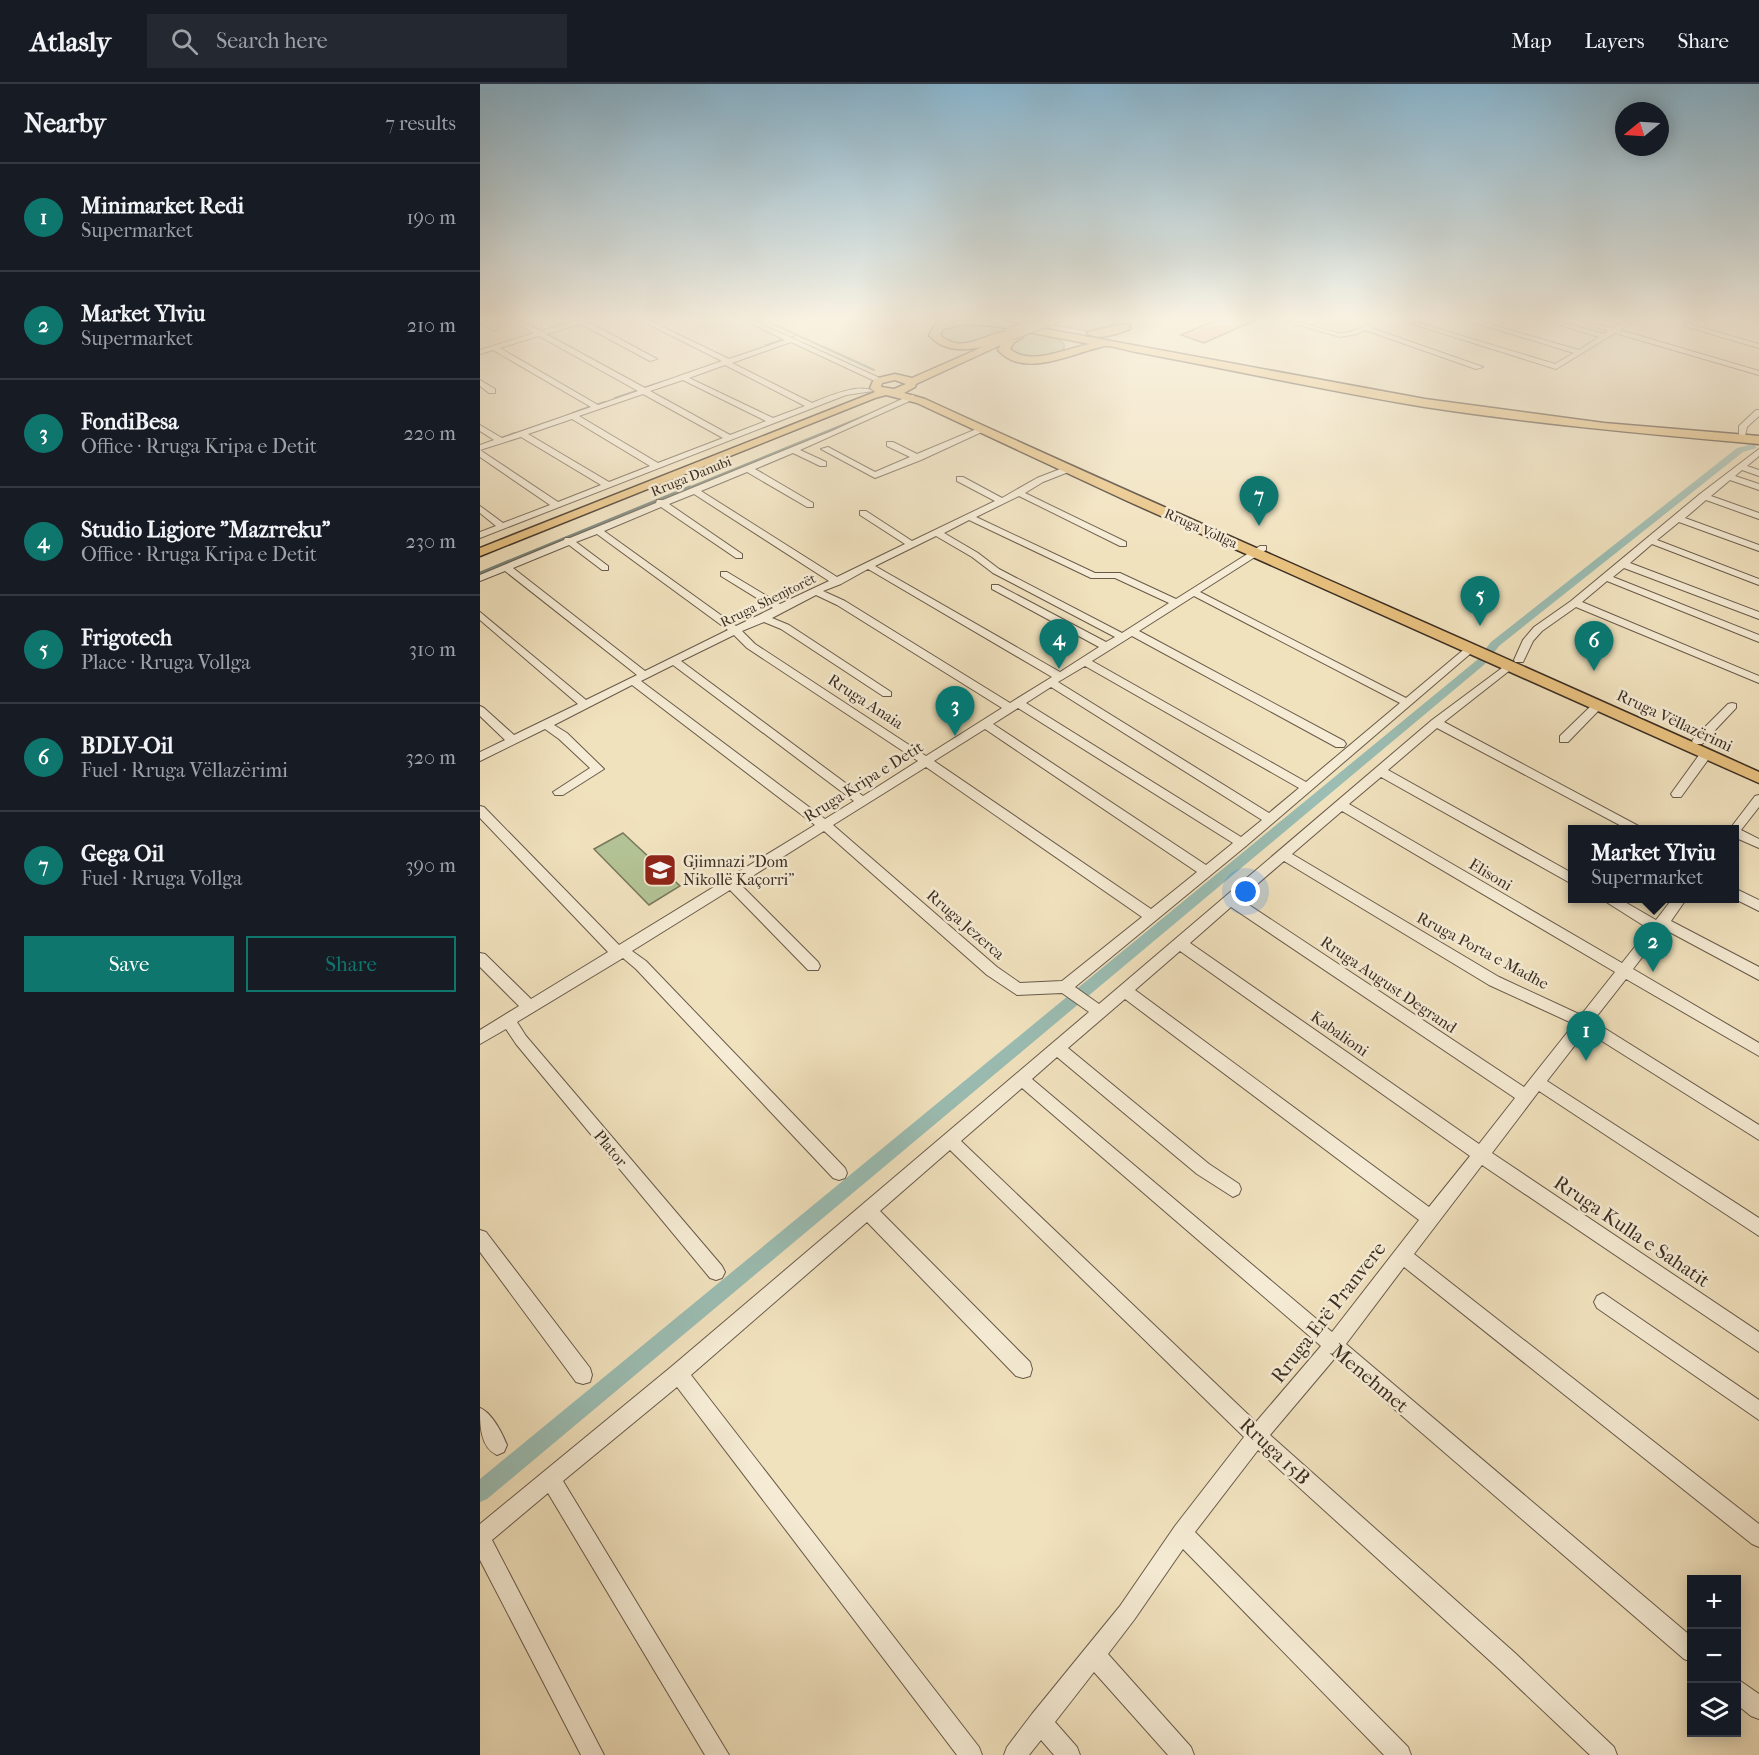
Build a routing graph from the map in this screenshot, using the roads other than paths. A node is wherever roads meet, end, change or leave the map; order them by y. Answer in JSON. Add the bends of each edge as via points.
{"nodes":[{"id":1,"x":581,"y":398,"type":"edge"},
{"id":2,"x":626,"y":398,"type":"edge"},
{"id":3,"x":654,"y":398,"type":"edge"},
{"id":4,"x":725,"y":398,"type":"edge"},
{"id":5,"x":797,"y":398,"type":"edge"},
{"id":6,"x":832,"y":398,"type":"edge"},
{"id":7,"x":845,"y":398,"type":"edge"},
{"id":8,"x":866,"y":398,"type":"edge"},
{"id":9,"x":885,"y":398,"type":"edge"},
{"id":10,"x":929,"y":398,"type":"edge"},
{"id":11,"x":933,"y":398,"type":"edge"},
{"id":12,"x":1397,"y":398,"type":"edge"},
{"id":13,"x":1420,"y":398,"type":"edge"},
{"id":14,"x":812,"y":406,"type":"junction"},
{"id":15,"x":598,"y":408,"type":"junction"},
{"id":16,"x":1759,"y":412,"type":"edge"},
{"id":17,"x":573,"y":416,"type":"junction"},
{"id":18,"x":773,"y":421,"type":"junction"},
{"id":19,"x":480,"y":427,"type":"edge"},
{"id":20,"x":982,"y":430,"type":"junction"},
{"id":21,"x":522,"y":434,"type":"junction"},
{"id":22,"x":1742,"y":434,"type":"junction"},
{"id":23,"x":1759,"y":437,"type":"edge"},
{"id":24,"x":729,"y":438,"type":"junction"},
{"id":25,"x":501,"y":441,"type":"junction"},
{"id":26,"x":890,"y":444,"type":"dead end"},
{"id":27,"x":480,"y":448,"type":"edge"},
{"id":28,"x":825,"y":449,"type":"dead end"},
{"id":29,"x":792,"y":450,"type":"junction"},
{"id":30,"x":1759,"y":452,"type":"edge"},
{"id":31,"x":480,"y":453,"type":"edge"},
{"id":32,"x":918,"y":458,"type":"junction"},
{"id":33,"x":823,"y":464,"type":"dead end"},
{"id":34,"x":657,"y":466,"type":"junction"},
{"id":35,"x":1740,"y":467,"type":"junction"},
{"id":36,"x":747,"y":468,"type":"junction"},
{"id":37,"x":1068,"y":469,"type":"junction"},
{"id":38,"x":1759,"y":473,"type":"edge"},
{"id":39,"x":1728,"y":477,"type":"junction"},
{"id":40,"x":960,"y":479,"type":"dead end"},
{"id":41,"x":608,"y":485,"type":"junction"},
{"id":42,"x":1759,"y":487,"type":"edge"},
{"id":43,"x":694,"y":490,"type":"junction"},
{"id":44,"x":1019,"y":493,"type":"junction"},
{"id":45,"x":1703,"y":496,"type":"junction"},
{"id":46,"x":1002,"y":501,"type":"junction"},
{"id":47,"x":660,"y":502,"type":"junction"},
{"id":48,"x":557,"y":505,"type":"junction"},
{"id":49,"x":810,"y":505,"type":"dead end"},
{"id":50,"x":480,"y":509,"type":"edge"},
{"id":51,"x":863,"y":513,"type":"dead end"},
{"id":52,"x":1759,"y":516,"type":"edge"},
{"id":53,"x":969,"y":517,"type":"junction"},
{"id":54,"x":1677,"y":518,"type":"junction"},
{"id":55,"x":502,"y":526,"type":"junction"},
{"id":56,"x":596,"y":529,"type":"junction"},
{"id":57,"x":937,"y":533,"type":"junction"},
{"id":58,"x":480,"y":535,"type":"edge"},
{"id":59,"x":568,"y":540,"type":"junction"},
{"id":60,"x":1650,"y":540,"type":"junction"},
{"id":61,"x":1123,"y":544,"type":"dead end"},
{"id":62,"x":480,"y":545,"type":"edge"},
{"id":63,"x":912,"y":545,"type":"junction"},
{"id":64,"x":1759,"y":548,"type":"edge"},
{"id":65,"x":1259,"y":550,"type":"junction"},
{"id":66,"x":480,"y":552,"type":"edge"},
{"id":67,"x":739,"y":556,"type":"dead end"},
{"id":68,"x":1621,"y":563,"type":"junction"},
{"id":69,"x":869,"y":566,"type":"junction"},
{"id":70,"x":506,"y":567,"type":"junction"},
{"id":71,"x":605,"y":568,"type":"dead end"},
{"id":72,"x":724,"y":574,"type":"dead end"},
{"id":73,"x":1605,"y":577,"type":"junction"},
{"id":74,"x":480,"y":578,"type":"edge"},
{"id":75,"x":838,"y":582,"type":"junction"},
{"id":76,"x":1759,"y":582,"type":"edge"},
{"id":77,"x":995,"y":587,"type":"dead end"},
{"id":78,"x":818,"y":592,"type":"junction"},
{"id":79,"x":1193,"y":592,"type":"junction"},
{"id":80,"x":1176,"y":603,"type":"junction"},
{"id":81,"x":1575,"y":603,"type":"junction"},
{"id":82,"x":780,"y":608,"type":"junction"},
{"id":83,"x":480,"y":615,"type":"edge"},
{"id":84,"x":1759,"y":616,"type":"edge"},
{"id":85,"x":764,"y":618,"type":"junction"},
{"id":86,"x":735,"y":630,"type":"junction"},
{"id":87,"x":1127,"y":634,"type":"junction"},
{"id":88,"x":1759,"y":639,"type":"edge"},
{"id":89,"x":1107,"y":647,"type":"junction"},
{"id":90,"x":1478,"y":647,"type":"junction"},
{"id":91,"x":1084,"y":661,"type":"junction"},
{"id":92,"x":1511,"y":661,"type":"junction"},
{"id":93,"x":675,"y":662,"type":"junction"},
{"id":94,"x":640,"y":679,"type":"junction"},
{"id":95,"x":1054,"y":679,"type":"junction"},
{"id":96,"x":1759,"y":680,"type":"edge"},
{"id":97,"x":887,"y":694,"type":"dead end"},
{"id":98,"x":1408,"y":703,"type":"junction"},
{"id":99,"x":586,"y":705,"type":"junction"},
{"id":100,"x":1013,"y":705,"type":"junction"},
{"id":101,"x":1598,"y":705,"type":"junction"},
{"id":102,"x":1732,"y":706,"type":"dead end"},
{"id":103,"x":480,"y":710,"type":"edge"},
{"id":104,"x":1437,"y":723,"type":"junction"},
{"id":105,"x":985,"y":724,"type":"junction"},
{"id":106,"x":546,"y":725,"type":"junction"},
{"id":107,"x":1564,"y":739,"type":"dead end"},
{"id":108,"x":513,"y":741,"type":"junction"},
{"id":109,"x":1340,"y":744,"type":"dead end"},
{"id":110,"x":1702,"y":747,"type":"junction"},
{"id":111,"x":480,"y":757,"type":"edge"},
{"id":112,"x":926,"y":761,"type":"junction"},
{"id":113,"x":1759,"y":769,"type":"edge"},
{"id":114,"x":1380,"y":771,"type":"junction"},
{"id":115,"x":1759,"y":778,"type":"edge"},
{"id":116,"x":1307,"y":788,"type":"junction"},
{"id":117,"x":559,"y":792,"type":"dead end"},
{"id":118,"x":1677,"y":794,"type":"dead end"},
{"id":119,"x":1759,"y":799,"type":"edge"},
{"id":120,"x":862,"y":801,"type":"junction"},
{"id":121,"x":1341,"y":805,"type":"junction"},
{"id":122,"x":480,"y":810,"type":"edge"},
{"id":123,"x":1270,"y":819,"type":"junction"},
{"id":124,"x":825,"y":825,"type":"junction"},
{"id":125,"x":1631,"y":825,"type":"edge"},
{"id":126,"x":1739,"y":825,"type":"edge"},
{"id":127,"x":1739,"y":834,"type":"edge"},
{"id":128,"x":1242,"y":843,"type":"junction"},
{"id":129,"x":1759,"y":844,"type":"edge"},
{"id":130,"x":1283,"y":854,"type":"junction"},
{"id":131,"x":1206,"y":872,"type":"junction"},
{"id":132,"x":1568,"y":877,"type":"edge"},
{"id":133,"x":730,"y":882,"type":"junction"},
{"id":134,"x":1739,"y":896,"type":"edge"},
{"id":135,"x":1232,"y":901,"type":"junction"},
{"id":136,"x":1616,"y":903,"type":"edge"},
{"id":137,"x":1677,"y":903,"type":"edge"},
{"id":138,"x":1759,"y":906,"type":"edge"},
{"id":139,"x":1151,"y":916,"type":"junction"},
{"id":140,"x":1660,"y":925,"type":"junction"},
{"id":141,"x":1180,"y":943,"type":"junction"},
{"id":142,"x":621,"y":953,"type":"junction"},
{"id":143,"x":480,"y":958,"type":"edge"},
{"id":144,"x":813,"y":966,"type":"dead end"},
{"id":145,"x":1624,"y":972,"type":"junction"},
{"id":146,"x":1759,"y":974,"type":"edge"},
{"id":147,"x":1068,"y":988,"type":"junction"},
{"id":148,"x":1124,"y":990,"type":"junction"},
{"id":149,"x":530,"y":1007,"type":"junction"},
{"id":150,"x":1099,"y":1012,"type":"junction"},
{"id":151,"x":508,"y":1022,"type":"junction"},
{"id":152,"x":1583,"y":1022,"type":"junction"},
{"id":153,"x":480,"y":1038,"type":"edge"},
{"id":154,"x":1058,"y":1049,"type":"junction"},
{"id":155,"x":1759,"y":1050,"type":"edge"},
{"id":156,"x":1023,"y":1080,"type":"junction"},
{"id":157,"x":1537,"y":1082,"type":"junction"},
{"id":158,"x":1526,"y":1097,"type":"junction"},
{"id":159,"x":1759,"y":1133,"type":"edge"},
{"id":160,"x":951,"y":1141,"type":"junction"},
{"id":161,"x":1480,"y":1154,"type":"junction"},
{"id":162,"x":839,"y":1173,"type":"dead end"},
{"id":163,"x":1233,"y":1189,"type":"dead end"},
{"id":164,"x":867,"y":1210,"type":"junction"},
{"id":165,"x":1430,"y":1218,"type":"junction"},
{"id":166,"x":1759,"y":1228,"type":"edge"},
{"id":167,"x":480,"y":1238,"type":"edge"},
{"id":168,"x":1402,"y":1255,"type":"junction"},
{"id":169,"x":716,"y":1272,"type":"dead end"},
{"id":170,"x":1603,"y":1302,"type":"dead end"},
{"id":171,"x":1759,"y":1343,"type":"edge"},
{"id":172,"x":1333,"y":1346,"type":"junction"},
{"id":173,"x":1023,"y":1369,"type":"dead end"},
{"id":174,"x":678,"y":1374,"type":"junction"},
{"id":175,"x":583,"y":1375,"type":"dead end"},
{"id":176,"x":1759,"y":1411,"type":"edge"},
{"id":177,"x":480,"y":1417,"type":"edge"},
{"id":178,"x":1257,"y":1436,"type":"junction"},
{"id":179,"x":497,"y":1445,"type":"dead end"},
{"id":180,"x":551,"y":1479,"type":"junction"},
{"id":181,"x":1182,"y":1533,"type":"junction"},
{"id":182,"x":480,"y":1538,"type":"edge"},
{"id":183,"x":1759,"y":1538,"type":"edge"},
{"id":184,"x":1687,"y":1647,"type":"edge"},
{"id":185,"x":1094,"y":1655,"type":"junction"},
{"id":186,"x":1741,"y":1692,"type":"edge"},
{"id":187,"x":1759,"y":1708,"type":"edge"},
{"id":188,"x":1040,"y":1722,"type":"junction"},
{"id":189,"x":594,"y":1755,"type":"edge"},
{"id":190,"x":718,"y":1755,"type":"edge"},
{"id":191,"x":971,"y":1755,"type":"edge"},
{"id":192,"x":1015,"y":1755,"type":"edge"},
{"id":193,"x":1069,"y":1755,"type":"edge"},
{"id":194,"x":1183,"y":1755,"type":"edge"},
{"id":195,"x":1400,"y":1755,"type":"edge"},
{"id":196,"x":1606,"y":1755,"type":"edge"}],
"edges":[{"from":1,"to":15,"type":"street"},
{"from":2,"to":15,"type":"street"},
{"from":3,"to":24,"type":"street"},
{"from":4,"to":18,"type":"street"},
{"from":5,"to":14,"type":"street"},
{"from":6,"to":14,"type":"street"},
{"from":7,"to":62,"type":"main road"},
{"from":8,"to":66,"type":"main road"},
{"from":9,"to":29,"type":"street","name":"Rruga Danubi"},
{"from":10,"to":20,"type":"main road","name":"Rruga Vollga"},
{"from":11,"to":65,"type":"main road","name":"Rruga Vollga"},
{"from":12,"to":23,"type":"highway","via":[[1635,430]]},
{"from":13,"to":22,"type":"highway","via":[[1613,423]]},
{"from":14,"to":18,"type":"street"},
{"from":15,"to":17,"type":"street"},
{"from":16,"to":22,"type":"street","via":[[1743,426]]},
{"from":17,"to":21,"type":"street"},
{"from":17,"to":34,"type":"street"},
{"from":18,"to":24,"type":"street"},
{"from":19,"to":25,"type":"street"},
{"from":20,"to":32,"type":"street"},
{"from":20,"to":37,"type":"main road","name":"Rruga Vollga"},
{"from":21,"to":25,"type":"street"},
{"from":21,"to":41,"type":"street"},
{"from":22,"to":23,"type":"highway"},
{"from":24,"to":34,"type":"street"},
{"from":25,"to":27,"type":"street"},
{"from":26,"to":32,"type":"street"},
{"from":28,"to":32,"type":"street","via":[[872,474]]},
{"from":29,"to":33,"type":"street"},
{"from":29,"to":36,"type":"street","name":"Rruga Danubi"},
{"from":30,"to":35,"type":"street"},
{"from":31,"to":48,"type":"street"},
{"from":34,"to":41,"type":"street"},
{"from":35,"to":38,"type":"street"},
{"from":35,"to":39,"type":"street"},
{"from":36,"to":43,"type":"street","name":"Rruga Danubi"},
{"from":36,"to":49,"type":"street"},
{"from":37,"to":44,"type":"street","name":"Rruga Shenjtorët"},
{"from":37,"to":65,"type":"main road","name":"Rruga Vollga"},
{"from":39,"to":42,"type":"street"},
{"from":39,"to":45,"type":"street"},
{"from":40,"to":46,"type":"street"},
{"from":41,"to":48,"type":"street"},
{"from":43,"to":47,"type":"street","name":"Rruga Danubi"},
{"from":43,"to":75,"type":"street"},
{"from":44,"to":46,"type":"street","name":"Rruga Shenjtorët"},
{"from":44,"to":61,"type":"street"},
{"from":45,"to":52,"type":"street"},
{"from":45,"to":54,"type":"street"},
{"from":46,"to":53,"type":"street","name":"Rruga Shenjtorët"},
{"from":47,"to":56,"type":"street","name":"Rruga Danubi"},
{"from":47,"to":67,"type":"street"},
{"from":48,"to":55,"type":"street"},
{"from":50,"to":55,"type":"street"},
{"from":51,"to":63,"type":"street"},
{"from":53,"to":57,"type":"street","name":"Rruga Shenjtorët"},
{"from":53,"to":80,"type":"street","via":[[1094,576],[1117,575]]},
{"from":54,"to":60,"type":"street"},
{"from":54,"to":64,"type":"street"},
{"from":55,"to":58,"type":"street"},
{"from":56,"to":59,"type":"street","name":"Rruga Danubi"},
{"from":56,"to":86,"type":"street","name":"Rruga Anaia"},
{"from":57,"to":63,"type":"street","name":"Rruga Shenjtorët"},
{"from":57,"to":87,"type":"street","via":[[996,571]]},
{"from":59,"to":70,"type":"street","name":"Rruga Danubi"},
{"from":59,"to":71,"type":"street"},
{"from":60,"to":68,"type":"street"},
{"from":60,"to":76,"type":"street"},
{"from":63,"to":69,"type":"street","name":"Rruga Shenjtorët"},
{"from":65,"to":79,"type":"street","name":"Rruga Kripa e Detit"},
{"from":65,"to":90,"type":"main road","name":"Rruga Vollga"},
{"from":68,"to":73,"type":"street"},
{"from":68,"to":84,"type":"street"},
{"from":69,"to":75,"type":"street","name":"Rruga Shenjtorët"},
{"from":69,"to":95,"type":"street"},
{"from":70,"to":74,"type":"street","name":"Rruga Danubi"},
{"from":70,"to":94,"type":"street","name":"Rruga Jezerca"},
{"from":72,"to":82,"type":"street"},
{"from":73,"to":81,"type":"street"},
{"from":73,"to":88,"type":"street"},
{"from":75,"to":78,"type":"street","name":"Rruga Shenjtorët"},
{"from":77,"to":89,"type":"street"},
{"from":78,"to":82,"type":"street","name":"Rruga Shenjtorët"},
{"from":78,"to":100,"type":"street"},
{"from":79,"to":80,"type":"street","name":"Rruga Kripa e Detit"},
{"from":79,"to":98,"type":"street"},
{"from":80,"to":87,"type":"street","name":"Rruga Kripa e Detit"},
{"from":81,"to":92,"type":"street","via":[[1538,629]]},
{"from":81,"to":96,"type":"street"},
{"from":82,"to":85,"type":"street","name":"Rruga Shenjtorët"},
{"from":83,"to":99,"type":"street"},
{"from":85,"to":86,"type":"street","name":"Rruga Shenjtorët"},
{"from":85,"to":97,"type":"street","via":[[785,627]]},
{"from":86,"to":93,"type":"street","name":"Rruga Shenjtorët"},
{"from":86,"to":112,"type":"street","name":"Rruga Anaia","via":[[752,646]]},
{"from":87,"to":89,"type":"street","name":"Rruga Kripa e Detit"},
{"from":87,"to":109,"type":"street"},
{"from":89,"to":91,"type":"street","name":"Rruga Kripa e Detit"},
{"from":90,"to":92,"type":"main road","name":"Rruga Vollga"},
{"from":90,"to":98,"type":"street"},
{"from":91,"to":95,"type":"street","name":"Rruga Kripa e Detit"},
{"from":91,"to":116,"type":"street"},
{"from":92,"to":101,"type":"main road","name":"Rruga Vëllazërimi"},
{"from":92,"to":104,"type":"street"},
{"from":92,"to":110,"type":"main road","name":"Rruga Vëllazërimi"},
{"from":93,"to":94,"type":"street","name":"Rruga Shenjtorët"},
{"from":93,"to":120,"type":"street"},
{"from":94,"to":99,"type":"street","name":"Rruga Shenjtorët"},
{"from":94,"to":124,"type":"street","name":"Rruga Jezerca"},
{"from":95,"to":100,"type":"street","name":"Rruga Kripa e Detit"},
{"from":95,"to":123,"type":"street"},
{"from":98,"to":116,"type":"street"},
{"from":99,"to":106,"type":"street","name":"Rruga Shenjtorët"},
{"from":100,"to":105,"type":"street","name":"Rruga Kripa e Detit"},
{"from":100,"to":128,"type":"street"},
{"from":101,"to":107,"type":"street"},
{"from":101,"to":110,"type":"main road","name":"Rruga Vëllazërimi"},
{"from":102,"to":110,"type":"street"},
{"from":103,"to":108,"type":"street"},
{"from":104,"to":114,"type":"street"},
{"from":104,"to":125,"type":"street"},
{"from":105,"to":112,"type":"street","name":"Rruga Kripa e Detit"},
{"from":105,"to":131,"type":"street"},
{"from":106,"to":108,"type":"street","name":"Rruga Shenjtorët"},
{"from":106,"to":117,"type":"street","via":[[597,770]]},
{"from":108,"to":111,"type":"street","name":"Rruga Shenjtorët"},
{"from":110,"to":113,"type":"main road","name":"Rruga Vëllazërimi"},
{"from":110,"to":115,"type":"main road","name":"Rruga Vëllazërimi"},
{"from":110,"to":118,"type":"street"},
{"from":112,"to":120,"type":"street","name":"Rruga Kripa e Detit"},
{"from":112,"to":139,"type":"street","name":"Rruga Anaia"},
{"from":114,"to":121,"type":"street"},
{"from":114,"to":132,"type":"street"},
{"from":116,"to":123,"type":"street"},
{"from":119,"to":126,"type":"street"},
{"from":120,"to":124,"type":"street","name":"Rruga Kripa e Detit"},
{"from":121,"to":130,"type":"street"},
{"from":121,"to":145,"type":"street","name":"Elisoni"},
{"from":122,"to":142,"type":"street"},
{"from":123,"to":128,"type":"street"},
{"from":124,"to":133,"type":"street","name":"Rruga Kripa e Detit"},
{"from":124,"to":147,"type":"street","name":"Rruga Jezerca","via":[[1017,989]]},
{"from":127,"to":129,"type":"street"},
{"from":128,"to":131,"type":"street"},
{"from":130,"to":135,"type":"street"},
{"from":130,"to":152,"type":"street","name":"Rruga Porta e Madhe","via":[[1494,981]]},
{"from":131,"to":139,"type":"street"},
{"from":133,"to":142,"type":"street","name":"Rruga Kripa e Detit"},
{"from":133,"to":144,"type":"street"},
{"from":134,"to":138,"type":"street"},
{"from":135,"to":141,"type":"street"},
{"from":135,"to":158,"type":"street","name":"Rruga August Degrand"},
{"from":136,"to":140,"type":"street"},
{"from":137,"to":140,"type":"street","name":"Rruga Erë Pranvere"},
{"from":139,"to":147,"type":"street"},
{"from":140,"to":145,"type":"street","name":"Rruga Erë Pranvere"},
{"from":140,"to":146,"type":"street"},
{"from":141,"to":148,"type":"street"},
{"from":141,"to":161,"type":"street","name":"Kabalioni"},
{"from":142,"to":149,"type":"street","name":"Rruga Kripa e Detit"},
{"from":142,"to":162,"type":"street","via":[[641,965]]},
{"from":143,"to":149,"type":"street"},
{"from":145,"to":152,"type":"street","name":"Rruga Erë Pranvere"},
{"from":145,"to":155,"type":"street","name":"Elisoni"},
{"from":147,"to":150,"type":"street"},
{"from":148,"to":150,"type":"street"},
{"from":148,"to":165,"type":"street"},
{"from":149,"to":151,"type":"street","name":"Rruga Kripa e Detit"},
{"from":150,"to":154,"type":"street"},
{"from":151,"to":153,"type":"street","name":"Rruga Kripa e Detit"},
{"from":151,"to":169,"type":"street","name":"Plator"},
{"from":152,"to":157,"type":"street","name":"Rruga Erë Pranvere"},
{"from":152,"to":159,"type":"street","name":"Rruga Porta e Madhe"},
{"from":154,"to":156,"type":"street"},
{"from":154,"to":163,"type":"street","via":[[1203,1169]]},
{"from":156,"to":160,"type":"street"},
{"from":156,"to":172,"type":"street","name":"Menehmet"},
{"from":157,"to":158,"type":"street","name":"Rruga Erë Pranvere"},
{"from":157,"to":166,"type":"street"},
{"from":158,"to":161,"type":"street","name":"Rruga Erë Pranvere"},
{"from":160,"to":164,"type":"street"},
{"from":160,"to":178,"type":"street","name":"Rruga 15B"},
{"from":161,"to":165,"type":"street","name":"Rruga Erë Pranvere"},
{"from":161,"to":171,"type":"street","name":"Rruga Kulla e Sahatit"},
{"from":164,"to":173,"type":"street"},
{"from":164,"to":174,"type":"street"},
{"from":165,"to":168,"type":"street","name":"Rruga Erë Pranvere"},
{"from":167,"to":175,"type":"street"},
{"from":168,"to":172,"type":"street","name":"Rruga Erë Pranvere"},
{"from":168,"to":183,"type":"street"},
{"from":170,"to":176,"type":"street"},
{"from":172,"to":178,"type":"street","name":"Rruga Erë Pranvere"},
{"from":172,"to":184,"type":"street","name":"Menehmet"},
{"from":174,"to":180,"type":"street"},
{"from":174,"to":191,"type":"street"},
{"from":177,"to":179,"type":"street"},
{"from":178,"to":181,"type":"street","name":"Rruga Erë Pranvere"},
{"from":178,"to":196,"type":"street","name":"Rruga 15B"},
{"from":180,"to":182,"type":"street"},
{"from":180,"to":190,"type":"street"},
{"from":181,"to":185,"type":"street","name":"Rruga Erë Pranvere"},
{"from":181,"to":195,"type":"street"},
{"from":182,"to":189,"type":"street"},
{"from":185,"to":188,"type":"street","name":"Rruga Erë Pranvere"},
{"from":185,"to":194,"type":"street"},
{"from":186,"to":187,"type":"street"},
{"from":188,"to":192,"type":"street","name":"Rruga Erë Pranvere"},
{"from":188,"to":193,"type":"street"}]}
